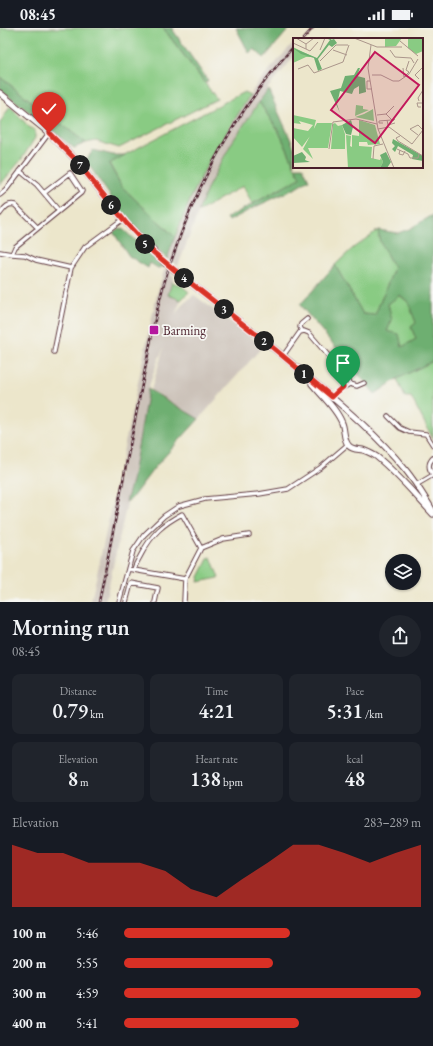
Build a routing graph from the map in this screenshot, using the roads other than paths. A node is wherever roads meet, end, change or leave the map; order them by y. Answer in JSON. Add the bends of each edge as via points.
{"nodes":[{"id":1,"x":0,"y":93,"type":"edge"},
{"id":2,"x":49,"y":133,"type":"junction"},
{"id":3,"x":20,"y":171,"type":"junction"},
{"id":4,"x":44,"y":193,"type":"junction"},
{"id":5,"x":0,"y":195,"type":"edge"},
{"id":6,"x":59,"y":211,"type":"junction"},
{"id":7,"x":0,"y":214,"type":"edge"},
{"id":8,"x":123,"y":219,"type":"junction"},
{"id":9,"x":38,"y":228,"type":"junction"},
{"id":10,"x":0,"y":252,"type":"edge"},
{"id":11,"x":12,"y":254,"type":"junction"},
{"id":12,"x":71,"y":268,"type":"junction"},
{"id":13,"x":307,"y":319,"type":"dead end"},
{"id":14,"x":302,"y":331,"type":"junction"},
{"id":15,"x":54,"y":352,"type":"dead end"},
{"id":16,"x":283,"y":356,"type":"junction"},
{"id":17,"x":304,"y":374,"type":"junction"},
{"id":18,"x":364,"y":382,"type":"dead end"},
{"id":19,"x":350,"y":384,"type":"junction"},
{"id":20,"x":332,"y":397,"type":"junction"},
{"id":21,"x":388,"y":416,"type":"dead end"},
{"id":22,"x":433,"y":444,"type":"edge"},
{"id":23,"x":347,"y":445,"type":"junction"},
{"id":24,"x":433,"y":458,"type":"edge"},
{"id":25,"x":433,"y":474,"type":"edge"},
{"id":26,"x":416,"y":485,"type":"junction"},
{"id":27,"x":433,"y":511,"type":"edge"},
{"id":28,"x":433,"y":514,"type":"edge"},
{"id":29,"x":249,"y":535,"type":"dead end"},
{"id":30,"x":201,"y":548,"type":"junction"},
{"id":31,"x":128,"y":569,"type":"junction"},
{"id":32,"x":134,"y":570,"type":"junction"},
{"id":33,"x":186,"y":579,"type":"junction"},
{"id":34,"x":120,"y":602,"type":"edge"},
{"id":35,"x":126,"y":602,"type":"edge"},
{"id":36,"x":155,"y":602,"type":"edge"},
{"id":37,"x":184,"y":602,"type":"edge"}],
"edges":[{"from":1,"to":2,"type":"main road"},
{"from":2,"to":3,"type":"street"},
{"from":2,"to":8,"type":"main road","via":[[74,158]]},
{"from":3,"to":4,"type":"street"},
{"from":3,"to":5,"type":"street"},
{"from":4,"to":6,"type":"street"},
{"from":4,"to":6,"type":"street","via":[[70,173],[82,191]]},
{"from":6,"to":9,"type":"street"},
{"from":7,"to":9,"type":"street","via":[[6,206],[14,205]]},
{"from":8,"to":12,"type":"street","via":[[85,247]]},
{"from":8,"to":16,"type":"main road","bridge":true,"via":[[165,263]]},
{"from":9,"to":11,"type":"street","via":[[15,247]]},
{"from":10,"to":11,"type":"street"},
{"from":11,"to":12,"type":"street"},
{"from":12,"to":15,"type":"street"},
{"from":13,"to":14,"type":"street","via":[[301,324]]},
{"from":14,"to":16,"type":"street"},
{"from":14,"to":19,"type":"street","via":[[309,333],[349,378]]},
{"from":16,"to":17,"type":"main road"},
{"from":17,"to":20,"type":"main road"},
{"from":17,"to":23,"type":"main road","via":[[342,422]]},
{"from":18,"to":19,"type":"street","via":[[358,388]]},
{"from":19,"to":20,"type":"street"},
{"from":20,"to":26,"type":"main road","via":[[367,428]]},
{"from":21,"to":22,"type":"street","via":[[400,428],[426,434]]},
{"from":23,"to":28,"type":"main road","via":[[376,456]]},
{"from":23,"to":31,"type":"street","via":[[320,468],[288,489],[205,499],[179,506],[144,535],[133,551]]},
{"from":24,"to":25,"type":"street","via":[[429,466]]},
{"from":25,"to":26,"type":"street"},
{"from":26,"to":27,"type":"main road"},
{"from":29,"to":30,"type":"street","via":[[223,538]]},
{"from":30,"to":32,"type":"street","via":[[182,514],[154,534]]},
{"from":30,"to":33,"type":"street"},
{"from":31,"to":32,"type":"street"},
{"from":31,"to":34,"type":"street"},
{"from":32,"to":33,"type":"street"},
{"from":33,"to":37,"type":"street"},
{"from":35,"to":36,"type":"street","via":[[131,583],[158,588]]}]}
